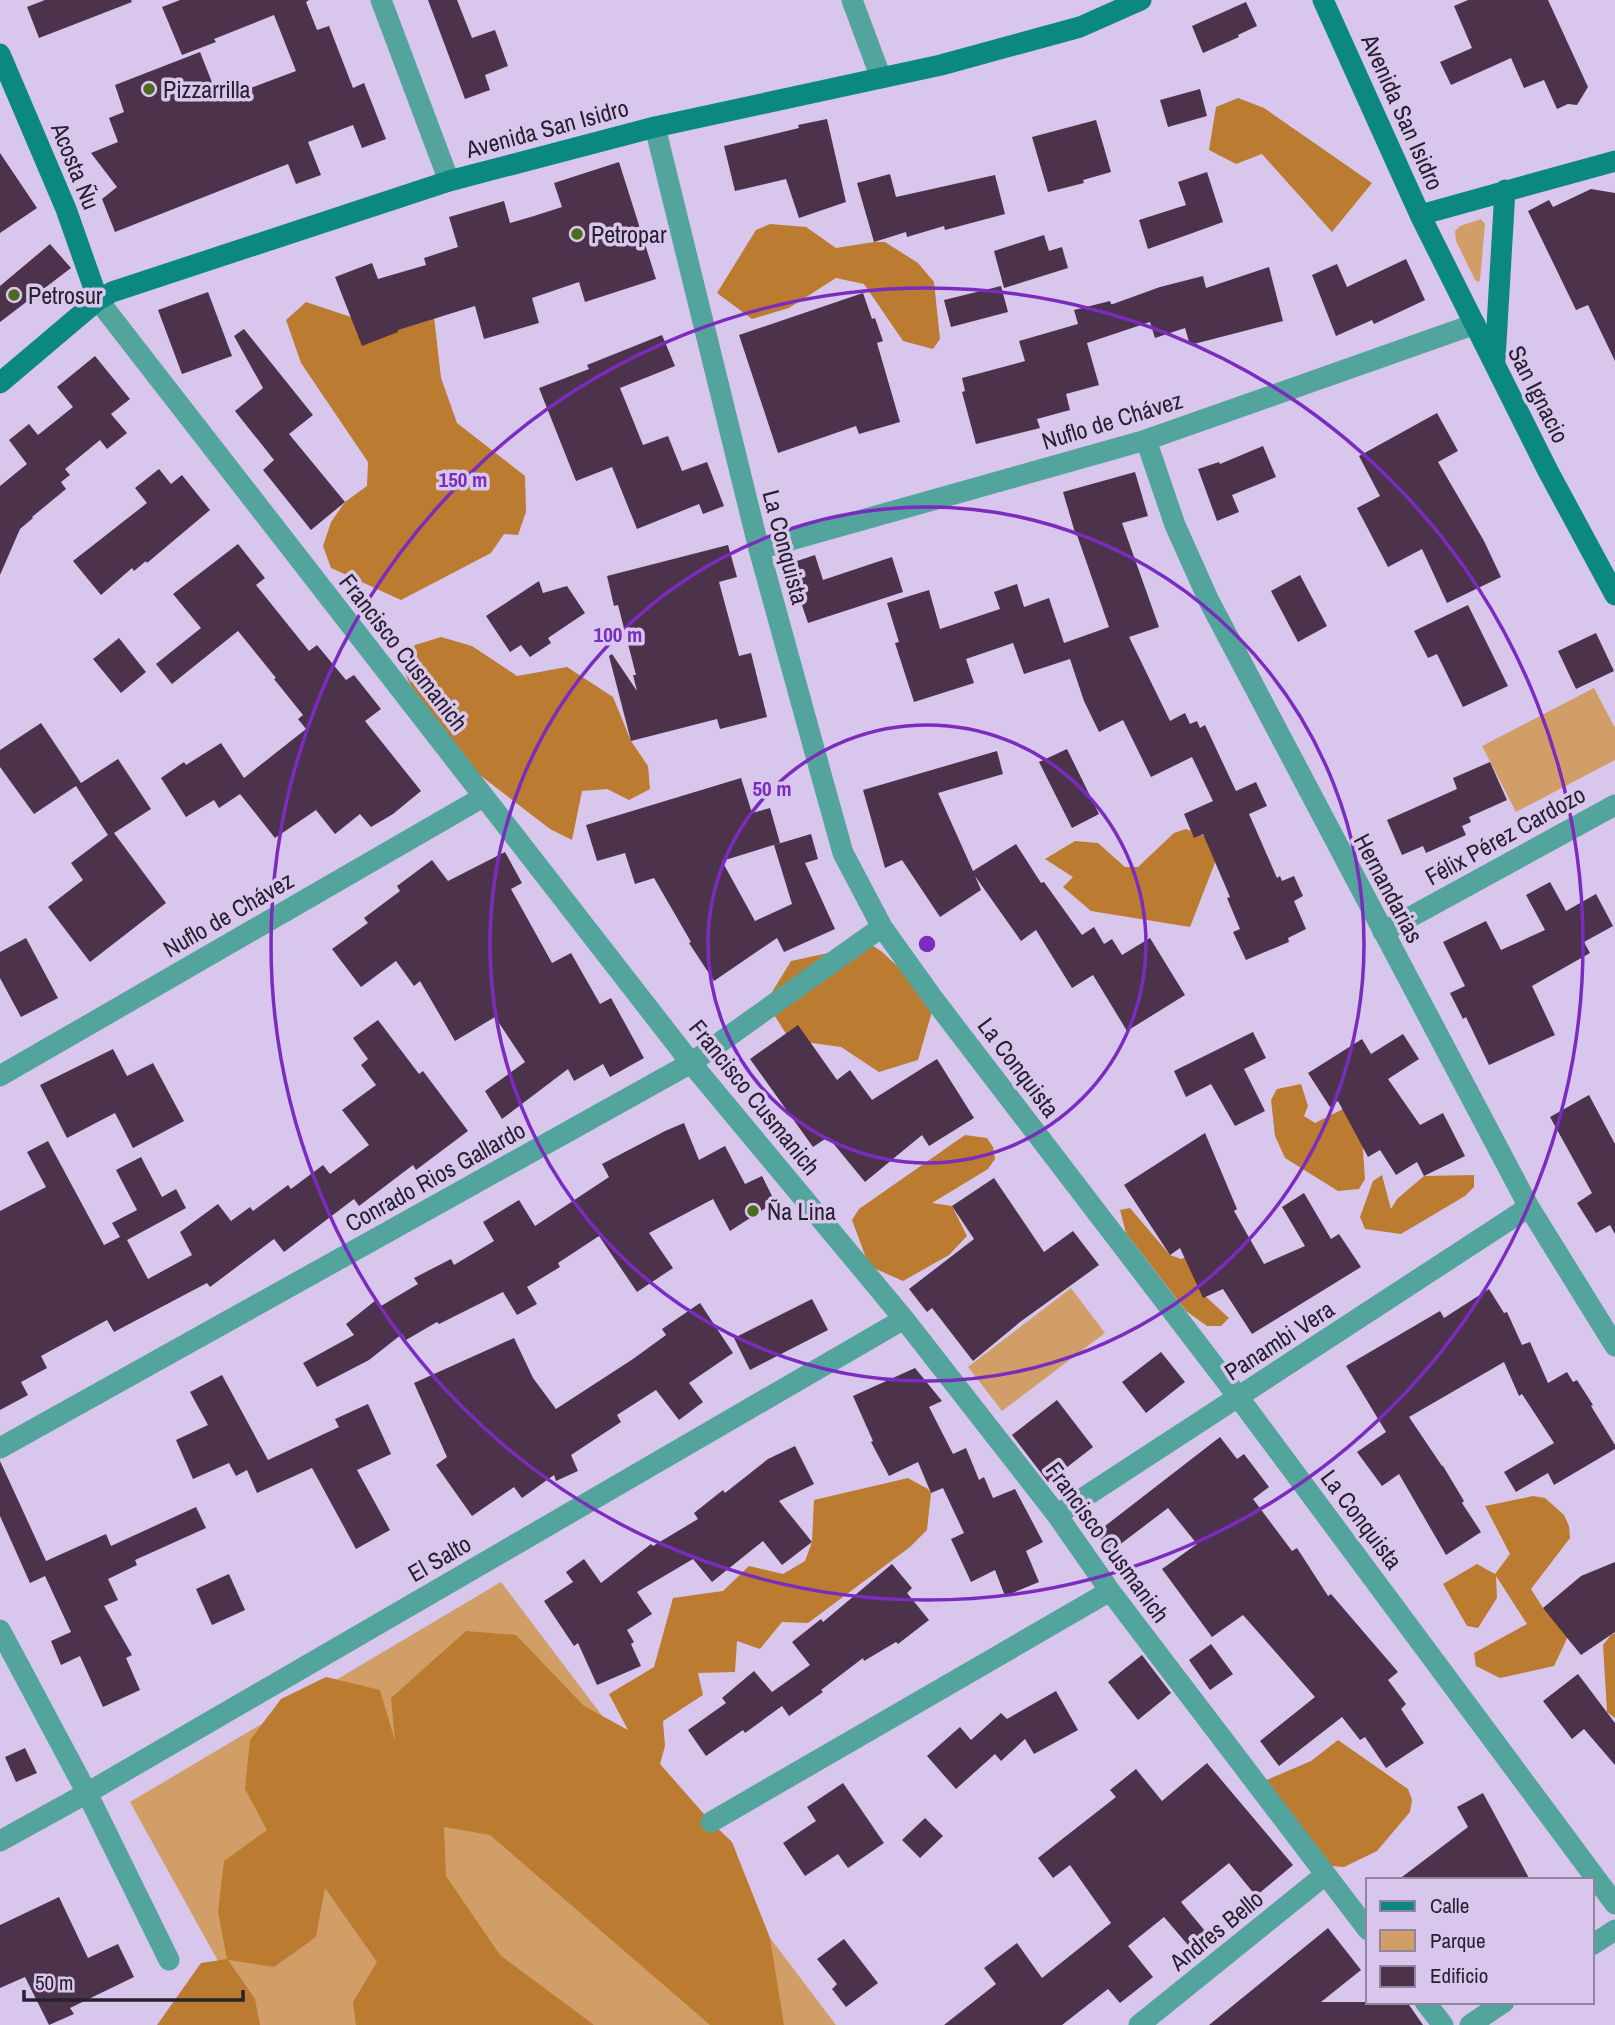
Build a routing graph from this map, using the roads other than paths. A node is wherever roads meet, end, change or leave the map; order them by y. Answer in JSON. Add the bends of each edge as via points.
{"nodes":[{"id":1,"x":381,"y":0,"type":"edge"},
{"id":2,"x":852,"y":0,"type":"edge"},
{"id":3,"x":1141,"y":0,"type":"edge"},
{"id":4,"x":1323,"y":0,"type":"edge"},
{"id":5,"x":0,"y":54,"type":"edge"},
{"id":6,"x":881,"y":78,"type":"junction"},
{"id":7,"x":655,"y":127,"type":"junction"},
{"id":8,"x":1615,"y":161,"type":"edge"},
{"id":9,"x":449,"y":181,"type":"junction"},
{"id":10,"x":1505,"y":190,"type":"junction"},
{"id":11,"x":1420,"y":215,"type":"junction"},
{"id":12,"x":98,"y":300,"type":"junction"},
{"id":13,"x":1475,"y":324,"type":"junction"},
{"id":14,"x":1494,"y":362,"type":"junction"},
{"id":15,"x":0,"y":383,"type":"edge"},
{"id":16,"x":1146,"y":440,"type":"junction"},
{"id":17,"x":759,"y":549,"type":"junction"},
{"id":18,"x":1615,"y":594,"type":"edge"},
{"id":19,"x":483,"y":797,"type":"junction"},
{"id":20,"x":1615,"y":805,"type":"edge"},
{"id":21,"x":882,"y":927,"type":"junction"},
{"id":22,"x":1383,"y":932,"type":"junction"},
{"id":23,"x":691,"y":1063,"type":"junction"},
{"id":24,"x":0,"y":1076,"type":"edge"},
{"id":25,"x":1529,"y":1207,"type":"junction"},
{"id":26,"x":904,"y":1319,"type":"junction"},
{"id":27,"x":1615,"y":1346,"type":"edge"},
{"id":28,"x":1239,"y":1398,"type":"junction"},
{"id":29,"x":0,"y":1448,"type":"edge"},
{"id":30,"x":1058,"y":1515,"type":"junction"},
{"id":31,"x":1110,"y":1591,"type":"junction"},
{"id":32,"x":0,"y":1630,"type":"edge"},
{"id":33,"x":87,"y":1793,"type":"junction"},
{"id":34,"x":711,"y":1822,"type":"dead end"},
{"id":35,"x":0,"y":1841,"type":"edge"},
{"id":36,"x":1325,"y":1875,"type":"junction"},
{"id":37,"x":1615,"y":1904,"type":"edge"},
{"id":38,"x":1366,"y":1927,"type":"edge"},
{"id":39,"x":1615,"y":1930,"type":"edge"},
{"id":40,"x":1594,"y":1944,"type":"edge"},
{"id":41,"x":169,"y":1960,"type":"dead end"},
{"id":42,"x":1427,"y":2004,"type":"edge"},
{"id":43,"x":1501,"y":2004,"type":"edge"},
{"id":44,"x":1139,"y":2025,"type":"edge"},
{"id":45,"x":1443,"y":2025,"type":"edge"},
{"id":46,"x":1470,"y":2025,"type":"edge"}],
"edges":[{"from":1,"to":9,"type":"street"},
{"from":2,"to":6,"type":"street"},
{"from":3,"to":6,"type":"main road","name":"Avenida San Isidro","via":[[1080,27]]},
{"from":4,"to":11,"type":"main road","name":"Avenida San Isidro"},
{"from":5,"to":12,"type":"main road","name":"Acosta Ñu","via":[[66,209]]},
{"from":6,"to":7,"type":"main road","name":"Avenida San Isidro"},
{"from":7,"to":9,"type":"main road","name":"Avenida San Isidro"},
{"from":7,"to":17,"type":"street","name":"La Conquista"},
{"from":8,"to":10,"type":"main road","name":"Avenida San Isidro"},
{"from":9,"to":12,"type":"main road","name":"Avenida San Isidro"},
{"from":10,"to":11,"type":"main road","name":"Avenida San Isidro"},
{"from":10,"to":14,"type":"main road"},
{"from":11,"to":13,"type":"main road","name":"San Ignacio"},
{"from":12,"to":15,"type":"main road","name":"Avenida San Isidro"},
{"from":12,"to":19,"type":"street","name":"Francisco Cusmanich"},
{"from":13,"to":14,"type":"main road","name":"San Ignacio"},
{"from":13,"to":16,"type":"street","name":"Nuflo de Chávez"},
{"from":14,"to":18,"type":"main road","name":"San Ignacio"},
{"from":16,"to":17,"type":"street","name":"Nuflo de Chávez"},
{"from":16,"to":22,"type":"street","name":"Hernandarias","via":[[1175,525],[1209,601]]},
{"from":17,"to":21,"type":"street","name":"La Conquista","via":[[843,853]]},
{"from":19,"to":23,"type":"street","name":"Francisco Cusmanich"},
{"from":19,"to":24,"type":"street","name":"Nuflo de Chávez"},
{"from":20,"to":22,"type":"street","name":"Félix Pérez Cardozo"},
{"from":21,"to":23,"type":"street","name":"Conrado Rios Gallardo"},
{"from":21,"to":28,"type":"street","name":"La Conquista"},
{"from":22,"to":25,"type":"street","name":"Hernandarias"},
{"from":23,"to":26,"type":"street","name":"Francisco Cusmanich"},
{"from":23,"to":29,"type":"street","name":"Conrado Rios Gallardo"},
{"from":25,"to":27,"type":"street","name":"Hernandarias"},
{"from":25,"to":28,"type":"street","name":"Panambi Vera"},
{"from":26,"to":30,"type":"street","name":"Francisco Cusmanich"},
{"from":26,"to":33,"type":"street","name":"El Salto"},
{"from":28,"to":30,"type":"street","name":"Panambi Vera"},
{"from":28,"to":37,"type":"street","name":"La Conquista"},
{"from":30,"to":31,"type":"street","name":"Francisco Cusmanich"},
{"from":31,"to":34,"type":"street"},
{"from":31,"to":36,"type":"street","name":"Francisco Cusmanich"},
{"from":32,"to":33,"type":"street"},
{"from":33,"to":35,"type":"street","name":"El Salto"},
{"from":33,"to":41,"type":"street"},
{"from":36,"to":38,"type":"street","name":"Francisco Cusmanich"},
{"from":36,"to":44,"type":"street","name":"Andres Bello"},
{"from":39,"to":40,"type":"street"},
{"from":42,"to":45,"type":"street"},
{"from":43,"to":46,"type":"street"}]}
